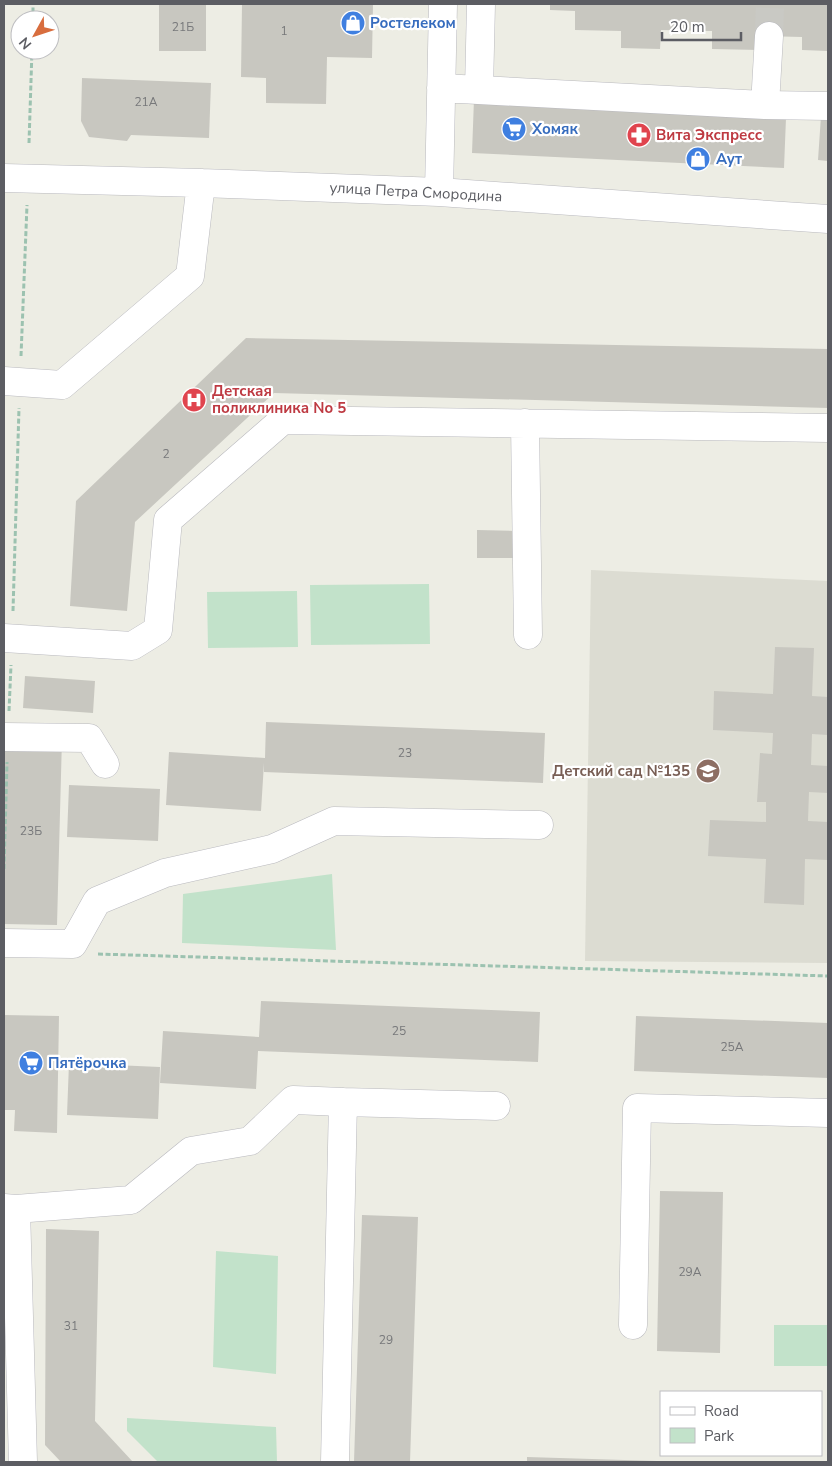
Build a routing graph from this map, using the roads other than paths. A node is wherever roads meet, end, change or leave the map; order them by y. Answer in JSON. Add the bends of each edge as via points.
{"nodes":[{"id":1,"x":443,"y":4,"type":"edge"},
{"id":2,"x":481,"y":4,"type":"edge"},
{"id":3,"x":768,"y":36,"type":"tunnel mouth"},
{"id":4,"x":441,"y":88,"type":"junction"},
{"id":5,"x":479,"y":90,"type":"junction"},
{"id":6,"x":765,"y":105,"type":"junction"},
{"id":7,"x":828,"y":106,"type":"edge"},
{"id":8,"x":4,"y":178,"type":"edge"},
{"id":9,"x":201,"y":183,"type":"junction"},
{"id":10,"x":439,"y":192,"type":"junction"},
{"id":11,"x":828,"y":219,"type":"edge"},
{"id":12,"x":12,"y":381,"type":"edge"},
{"id":13,"x":525,"y":423,"type":"junction"},
{"id":14,"x":828,"y":428,"type":"edge"},
{"id":15,"x":528,"y":635,"type":"dead end"},
{"id":16,"x":8,"y":638,"type":"edge"},
{"id":17,"x":6,"y":737,"type":"edge"},
{"id":18,"x":105,"y":764,"type":"dead end"},
{"id":19,"x":539,"y":825,"type":"dead end"},
{"id":20,"x":4,"y":943,"type":"edge"},
{"id":21,"x":343,"y":1102,"type":"junction"},
{"id":22,"x":496,"y":1106,"type":"dead end"},
{"id":23,"x":828,"y":1114,"type":"edge"},
{"id":24,"x":10,"y":1208,"type":"edge"},
{"id":25,"x":634,"y":1325,"type":"dead end"},
{"id":26,"x":24,"y":1462,"type":"edge"},
{"id":27,"x":335,"y":1462,"type":"edge"}],
"edges":[{"from":1,"to":4,"type":"street"},
{"from":2,"to":5,"type":"street"},
{"from":3,"to":6,"type":"street"},
{"from":4,"to":5,"type":"street"},
{"from":4,"to":10,"type":"street"},
{"from":5,"to":6,"type":"street"},
{"from":6,"to":7,"type":"street"},
{"from":8,"to":9,"type":"street","name":"улица Петра Смородина"},
{"from":9,"to":10,"type":"street","name":"улица Петра Смородина"},
{"from":9,"to":12,"type":"street","via":[[190,276],[62,385]]},
{"from":10,"to":11,"type":"street","name":"улица Петра Смородина"},
{"from":13,"to":14,"type":"street"},
{"from":13,"to":15,"type":"street"},
{"from":13,"to":16,"type":"street","via":[[283,420],[168,520],[158,630],[132,646]]},
{"from":17,"to":18,"type":"street","via":[[89,738]]},
{"from":19,"to":20,"type":"street","via":[[334,821],[272,849],[165,873],[97,901],[72,944]]},
{"from":21,"to":22,"type":"street"},
{"from":21,"to":24,"type":"street","via":[[293,1100],[250,1141],[191,1151],[131,1200]]},
{"from":21,"to":27,"type":"street"},
{"from":23,"to":25,"type":"street","via":[[637,1108]]},
{"from":24,"to":26,"type":"street"}]}
